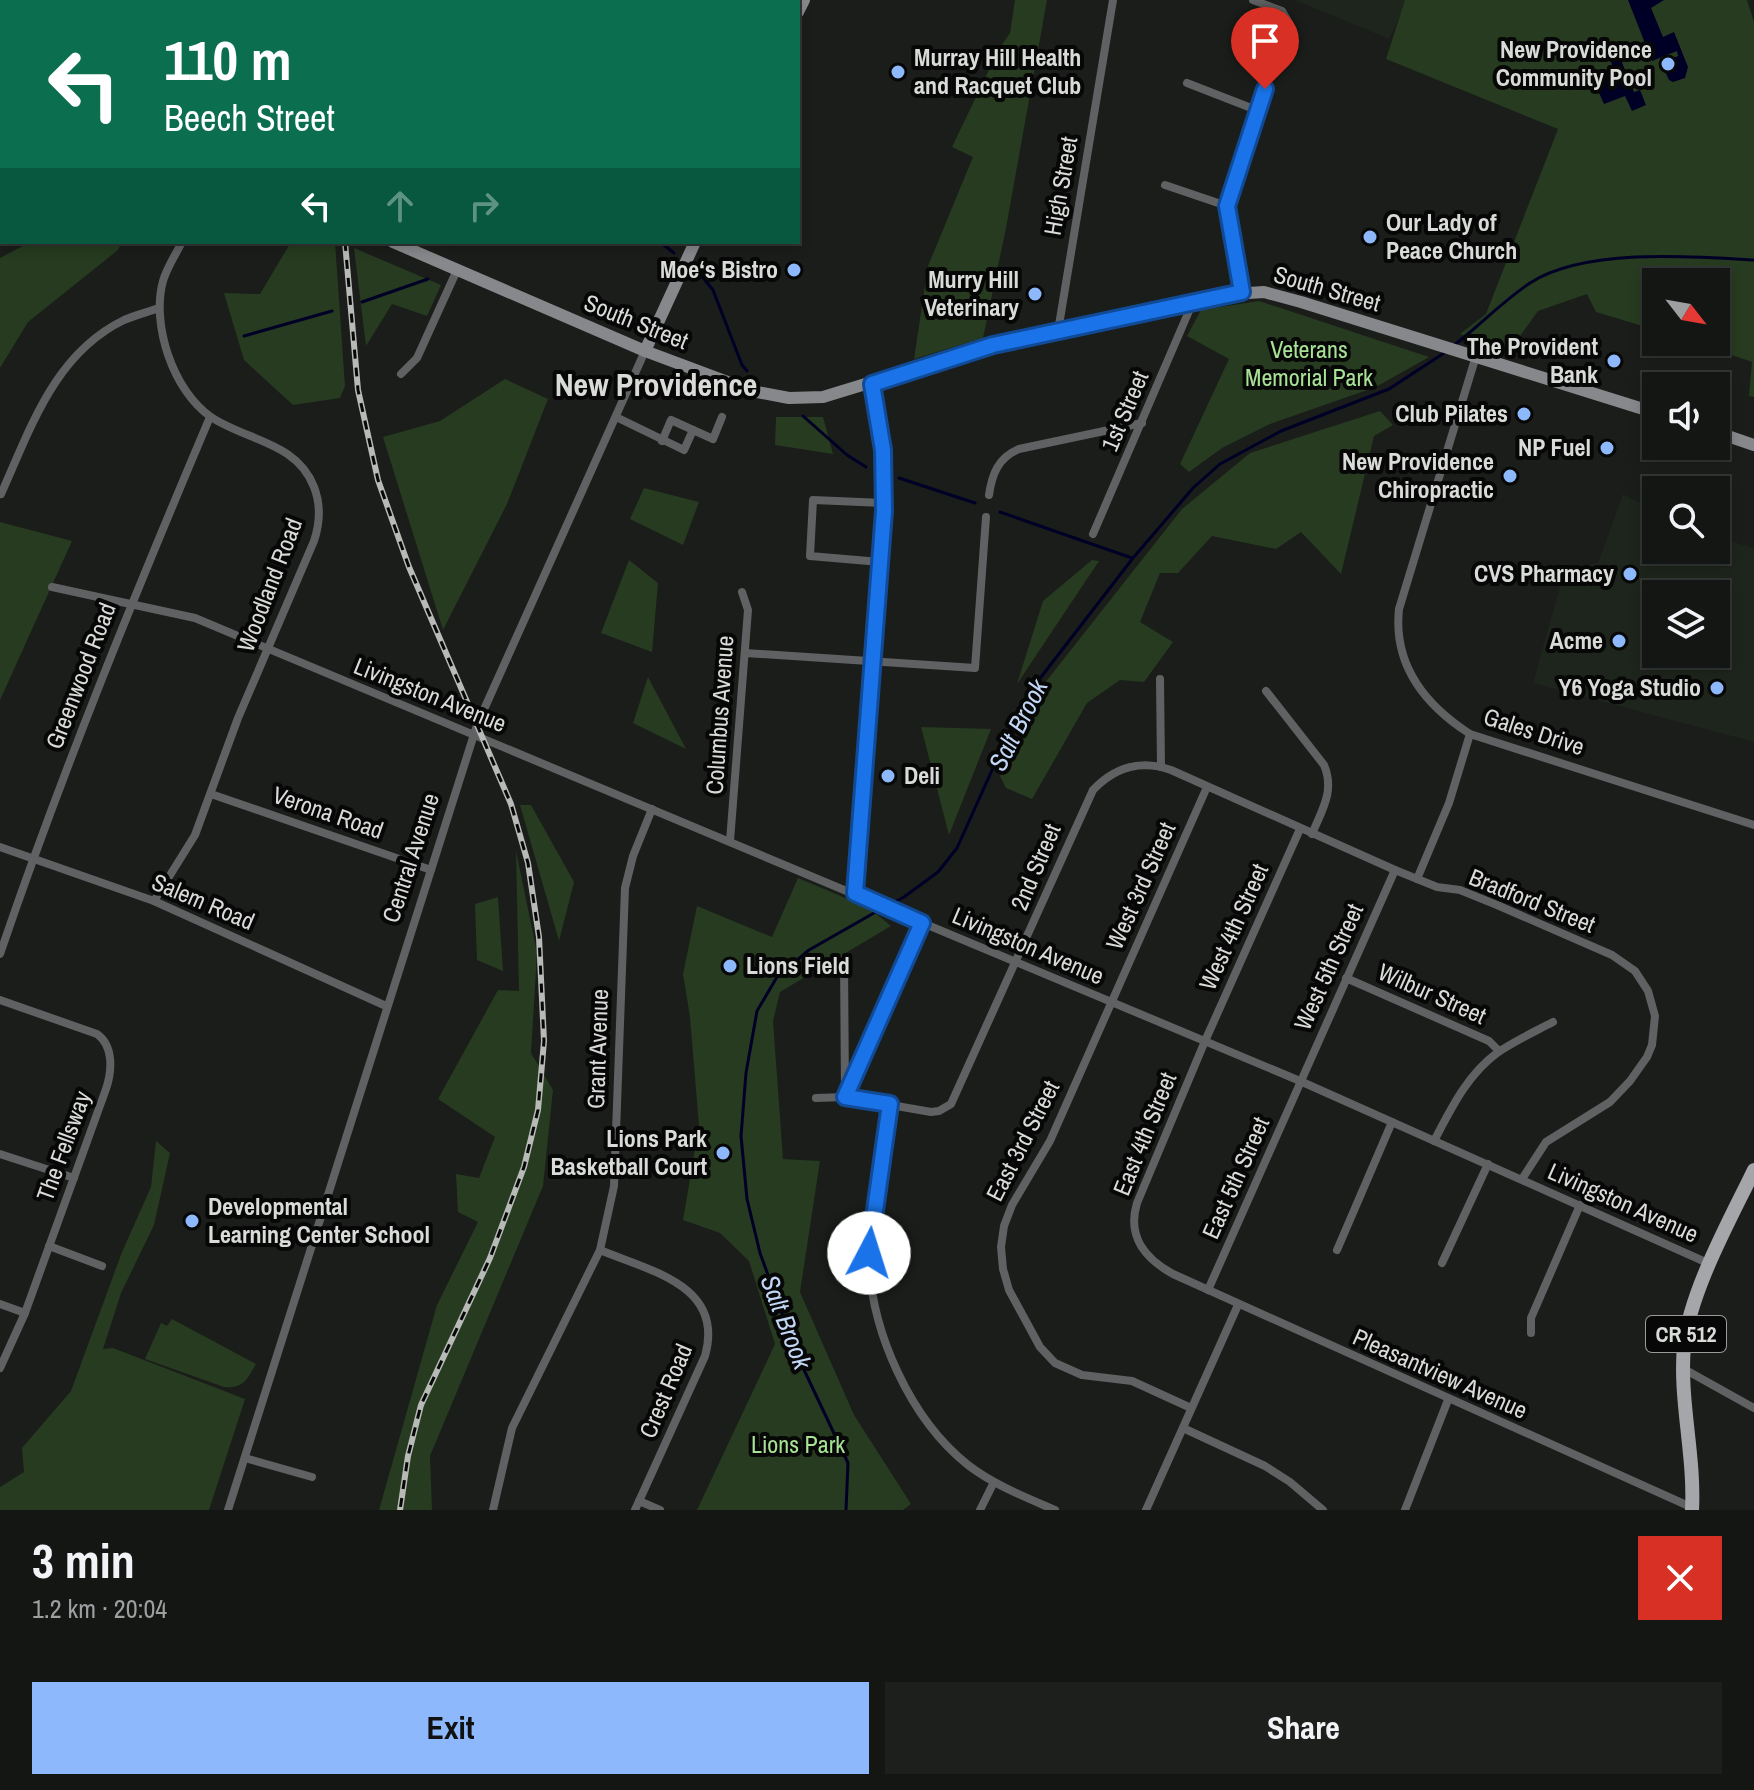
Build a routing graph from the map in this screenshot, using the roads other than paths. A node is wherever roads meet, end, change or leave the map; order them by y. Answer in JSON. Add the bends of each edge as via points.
{"nodes":[{"id":1,"x":1113,"y":0,"type":"edge"},
{"id":2,"x":1253,"y":0,"type":"edge"},
{"id":3,"x":1187,"y":83,"type":"dead end"},
{"id":4,"x":1259,"y":111,"type":"junction"},
{"id":5,"x":1165,"y":185,"type":"dead end"},
{"id":6,"x":1227,"y":206,"type":"junction"},
{"id":7,"x":181,"y":244,"type":"edge"},
{"id":8,"x":398,"y":244,"type":"edge"},
{"id":9,"x":694,"y":244,"type":"edge"},
{"id":10,"x":457,"y":270,"type":"junction"},
{"id":11,"x":1242,"y":292,"type":"junction"},
{"id":12,"x":1192,"y":304,"type":"junction"},
{"id":13,"x":159,"y":308,"type":"junction"},
{"id":14,"x":1058,"y":331,"type":"junction"},
{"id":15,"x":645,"y":351,"type":"junction"},
{"id":16,"x":1472,"y":355,"type":"junction"},
{"id":17,"x":401,"y":374,"type":"dead end"},
{"id":18,"x":872,"y":384,"type":"junction"},
{"id":19,"x":1642,"y":409,"type":"edge"},
{"id":20,"x":210,"y":417,"type":"junction"},
{"id":21,"x":616,"y":417,"type":"junction"},
{"id":22,"x":722,"y":417,"type":"dead end"},
{"id":23,"x":1142,"y":423,"type":"junction"},
{"id":24,"x":693,"y":430,"type":"junction"},
{"id":25,"x":1730,"y":437,"type":"edge"},
{"id":26,"x":662,"y":441,"type":"junction"},
{"id":27,"x":1754,"y":445,"type":"edge"},
{"id":28,"x":1,"y":494,"type":"edge"},
{"id":29,"x":989,"y":495,"type":"dead end"},
{"id":30,"x":884,"y":503,"type":"junction"},
{"id":31,"x":986,"y":517,"type":"dead end"},
{"id":32,"x":1093,"y":534,"type":"dead end"},
{"id":33,"x":880,"y":562,"type":"junction"},
{"id":34,"x":52,"y":587,"type":"dead end"},
{"id":35,"x":742,"y":592,"type":"dead end"},
{"id":36,"x":131,"y":604,"type":"junction"},
{"id":37,"x":267,"y":649,"type":"junction"},
{"id":38,"x":745,"y":653,"type":"junction"},
{"id":39,"x":872,"y":661,"type":"junction"},
{"id":40,"x":1160,"y":679,"type":"dead end"},
{"id":41,"x":1266,"y":691,"type":"dead end"},
{"id":42,"x":474,"y":734,"type":"junction"},
{"id":43,"x":1470,"y":734,"type":"junction"},
{"id":44,"x":1161,"y":767,"type":"junction"},
{"id":45,"x":1207,"y":787,"type":"junction"},
{"id":46,"x":211,"y":794,"type":"junction"},
{"id":47,"x":652,"y":809,"type":"junction"},
{"id":48,"x":1754,"y":825,"type":"edge"},
{"id":49,"x":1300,"y":829,"type":"junction"},
{"id":50,"x":1312,"y":834,"type":"junction"},
{"id":51,"x":730,"y":841,"type":"junction"},
{"id":52,"x":0,"y":847,"type":"edge"},
{"id":53,"x":33,"y":858,"type":"junction"},
{"id":54,"x":431,"y":870,"type":"junction"},
{"id":55,"x":1395,"y":870,"type":"junction"},
{"id":56,"x":1417,"y":879,"type":"junction"},
{"id":57,"x":855,"y":893,"type":"junction"},
{"id":58,"x":154,"y":901,"type":"junction"},
{"id":59,"x":922,"y":923,"type":"junction"},
{"id":60,"x":0,"y":954,"type":"edge"},
{"id":61,"x":844,"y":959,"type":"dead end"},
{"id":62,"x":1017,"y":963,"type":"junction"},
{"id":63,"x":1346,"y":978,"type":"junction"},
{"id":64,"x":0,"y":1000,"type":"edge"},
{"id":65,"x":1111,"y":1002,"type":"junction"},
{"id":66,"x":386,"y":1006,"type":"junction"},
{"id":67,"x":1553,"y":1022,"type":"dead end"},
{"id":68,"x":1205,"y":1041,"type":"junction"},
{"id":69,"x":1499,"y":1051,"type":"junction"},
{"id":70,"x":1300,"y":1081,"type":"junction"},
{"id":71,"x":845,"y":1097,"type":"junction"},
{"id":72,"x":816,"y":1098,"type":"dead end"},
{"id":73,"x":890,"y":1104,"type":"junction"},
{"id":74,"x":1392,"y":1122,"type":"junction"},
{"id":75,"x":1434,"y":1141,"type":"junction"},
{"id":76,"x":0,"y":1154,"type":"edge"},
{"id":77,"x":1488,"y":1164,"type":"junction"},
{"id":78,"x":1754,"y":1170,"type":"edge"},
{"id":79,"x":74,"y":1178,"type":"junction"},
{"id":80,"x":1522,"y":1179,"type":"junction"},
{"id":81,"x":1748,"y":1195,"type":"edge"},
{"id":82,"x":1580,"y":1205,"type":"junction"},
{"id":83,"x":49,"y":1246,"type":"junction"},
{"id":84,"x":600,"y":1250,"type":"junction"},
{"id":85,"x":1337,"y":1250,"type":"dead end"},
{"id":86,"x":1442,"y":1263,"type":"dead end"},
{"id":87,"x":1711,"y":1265,"type":"junction"},
{"id":88,"x":102,"y":1266,"type":"dead end"},
{"id":89,"x":1173,"y":1274,"type":"joint"},
{"id":90,"x":1208,"y":1290,"type":"junction"},
{"id":91,"x":0,"y":1304,"type":"edge"},
{"id":92,"x":1238,"y":1305,"type":"junction"},
{"id":93,"x":25,"y":1313,"type":"junction"},
{"id":94,"x":1531,"y":1333,"type":"dead end"},
{"id":95,"x":0,"y":1368,"type":"edge"},
{"id":96,"x":1684,"y":1369,"type":"junction"},
{"id":97,"x":1448,"y":1400,"type":"junction"},
{"id":98,"x":1191,"y":1408,"type":"junction"},
{"id":99,"x":1754,"y":1408,"type":"edge"},
{"id":100,"x":1183,"y":1428,"type":"junction"},
{"id":101,"x":245,"y":1458,"type":"junction"},
{"id":102,"x":312,"y":1477,"type":"dead end"},
{"id":103,"x":994,"y":1482,"type":"junction"},
{"id":104,"x":637,"y":1506,"type":"edge"},
{"id":105,"x":1692,"y":1509,"type":"edge"},
{"id":106,"x":228,"y":1510,"type":"edge"},
{"id":107,"x":493,"y":1510,"type":"edge"},
{"id":108,"x":660,"y":1510,"type":"edge"},
{"id":109,"x":980,"y":1510,"type":"edge"},
{"id":110,"x":1055,"y":1510,"type":"edge"},
{"id":111,"x":1146,"y":1510,"type":"edge"},
{"id":112,"x":1323,"y":1510,"type":"edge"},
{"id":113,"x":1405,"y":1510,"type":"edge"}],
"edges":[{"from":1,"to":14,"type":"street","name":"High Street"},
{"from":2,"to":4,"type":"street","via":[[1282,11],[1289,20]]},
{"from":3,"to":4,"type":"street"},
{"from":4,"to":6,"type":"street"},
{"from":5,"to":6,"type":"street"},
{"from":6,"to":11,"type":"street"},
{"from":7,"to":13,"type":"street","name":"Woodland Road","via":[[164,278]]},
{"from":8,"to":10,"type":"street","name":"South Street"},
{"from":9,"to":15,"type":"street","name":"Central Avenue"},
{"from":10,"to":15,"type":"street","name":"South Street"},
{"from":10,"to":17,"type":"street","via":[[417,358]]},
{"from":11,"to":12,"type":"street","name":"South Street"},
{"from":11,"to":16,"type":"street","name":"South Street","via":[[1264,292]]},
{"from":12,"to":14,"type":"street","name":"South Street"},
{"from":12,"to":23,"type":"street","name":"1st Street"},
{"from":13,"to":20,"type":"street","name":"Woodland Road","via":[[169,360]]},
{"from":13,"to":28,"type":"street","via":[[125,319],[77,352],[50,388]]},
{"from":14,"to":18,"type":"street","name":"South Street","via":[[993,345]]},
{"from":15,"to":18,"type":"street","name":"South Street","via":[[780,397],[823,397]]},
{"from":15,"to":21,"type":"street","name":"Central Avenue"},
{"from":16,"to":19,"type":"street","name":"South Street"},
{"from":16,"to":43,"type":"street","name":"Gales Drive","via":[[1397,624],[1400,650],[1419,689]]},
{"from":18,"to":30,"type":"street","via":[[883,450]]},
{"from":20,"to":36,"type":"street","name":"Greenwood Road"},
{"from":20,"to":37,"type":"street","name":"Woodland Road","via":[[290,455],[316,494],[319,518],[314,541]]},
{"from":21,"to":26,"type":"street"},
{"from":21,"to":42,"type":"street","name":"Central Avenue"},
{"from":22,"to":24,"type":"street","via":[[713,439]]},
{"from":23,"to":29,"type":"street","via":[[1008,453],[992,478]]},
{"from":23,"to":32,"type":"street","name":"1st Street"},
{"from":24,"to":26,"type":"street","via":[[684,450]]},
{"from":24,"to":26,"type":"street","via":[[671,420]]},
{"from":25,"to":27,"type":"street"},
{"from":30,"to":33,"type":"street"},
{"from":30,"to":33,"type":"street","via":[[813,500],[810,556]]},
{"from":31,"to":39,"type":"street","via":[[975,668]]},
{"from":33,"to":39,"type":"street"},
{"from":34,"to":36,"type":"street","name":"Livingston Avenue"},
{"from":35,"to":38,"type":"street","name":"Columbus Avenue","via":[[748,610]]},
{"from":36,"to":37,"type":"street","name":"Livingston Avenue","via":[[195,618]]},
{"from":36,"to":53,"type":"street","name":"Greenwood Road"},
{"from":37,"to":42,"type":"street","name":"Livingston Avenue"},
{"from":37,"to":46,"type":"street","name":"Woodland Road"},
{"from":38,"to":39,"type":"street"},
{"from":38,"to":51,"type":"street","name":"Columbus Avenue"},
{"from":39,"to":57,"type":"street"},
{"from":40,"to":44,"type":"street"},
{"from":41,"to":50,"type":"street","via":[[1328,774],[1328,796]]},
{"from":42,"to":47,"type":"street","name":"Livingston Avenue"},
{"from":42,"to":54,"type":"street","name":"Central Avenue"},
{"from":43,"to":48,"type":"street","name":"Gales Drive"},
{"from":43,"to":56,"type":"street"},
{"from":44,"to":45,"type":"street","name":"Bradford Street"},
{"from":44,"to":62,"type":"street","name":"2nd Street","via":[[1145,764],[1119,770],[1093,790]]},
{"from":45,"to":49,"type":"street","name":"Bradford Street"},
{"from":45,"to":65,"type":"street","name":"West 3rd Street"},
{"from":46,"to":54,"type":"street","name":"Verona Road"},
{"from":46,"to":58,"type":"street","name":"Woodland Road","via":[[187,852]]},
{"from":47,"to":51,"type":"street","name":"Livingston Avenue"},
{"from":47,"to":84,"type":"street","name":"Grant Avenue","via":[[625,888],[614,1186]]},
{"from":49,"to":50,"type":"street","name":"Bradford Street"},
{"from":49,"to":68,"type":"street","name":"West 4th Street"},
{"from":50,"to":55,"type":"street","name":"Bradford Street"},
{"from":51,"to":57,"type":"street","name":"Livingston Avenue"},
{"from":52,"to":53,"type":"street","name":"Salem Road"},
{"from":53,"to":58,"type":"street","name":"Salem Road"},
{"from":53,"to":60,"type":"street","name":"Greenwood Road"},
{"from":54,"to":66,"type":"street","name":"Central Avenue"},
{"from":55,"to":56,"type":"street","name":"Bradford Street"},
{"from":55,"to":63,"type":"street","name":"West 5th Street"},
{"from":56,"to":80,"type":"street","name":"Bradford Street","via":[[1468,893],[1612,955],[1635,971],[1653,1004],[1652,1045],[1638,1071],[1601,1109],[1546,1142]]},
{"from":57,"to":59,"type":"street","name":"Livingston Avenue"},
{"from":58,"to":66,"type":"street","name":"Salem Road"},
{"from":59,"to":62,"type":"street","name":"Livingston Avenue"},
{"from":59,"to":71,"type":"street"},
{"from":61,"to":71,"type":"street"},
{"from":62,"to":65,"type":"street","name":"Livingston Avenue"},
{"from":62,"to":73,"type":"street","name":"2nd Street","via":[[947,1107],[931,1112]]},
{"from":63,"to":69,"type":"street","name":"Wilbur Street","via":[[1489,1041]]},
{"from":63,"to":70,"type":"street","name":"West 5th Street"},
{"from":64,"to":79,"type":"street","name":"The Fellsway","via":[[97,1034],[106,1046],[110,1078]]},
{"from":65,"to":68,"type":"street","name":"Livingston Avenue"},
{"from":65,"to":98,"type":"street","name":"East 3rd Street","via":[[1050,1141],[1008,1215],[1002,1236],[1005,1279],[1040,1347],[1061,1367],[1089,1377],[1120,1377]]},
{"from":66,"to":101,"type":"street","name":"Central Avenue"},
{"from":67,"to":69,"type":"street"},
{"from":68,"to":70,"type":"street","name":"Livingston Avenue"},
{"from":68,"to":89,"type":"street","name":"East 4th Street","via":[[1133,1216],[1143,1252]]},
{"from":69,"to":75,"type":"street","via":[[1463,1089]]},
{"from":70,"to":74,"type":"street","name":"Livingston Avenue"},
{"from":70,"to":90,"type":"street","name":"East 5th Street"},
{"from":71,"to":72,"type":"street"},
{"from":71,"to":73,"type":"street"},
{"from":73,"to":103,"type":"street","via":[[870,1244],[874,1305],[922,1417],[953,1452]]},
{"from":74,"to":75,"type":"street","name":"Livingston Avenue"},
{"from":74,"to":85,"type":"street"},
{"from":75,"to":77,"type":"street","name":"Livingston Avenue"},
{"from":76,"to":79,"type":"street"},
{"from":77,"to":80,"type":"street","name":"Livingston Avenue"},
{"from":77,"to":86,"type":"street"},
{"from":78,"to":81,"type":"main road","number":"CR 512"},
{"from":79,"to":83,"type":"street","name":"The Fellsway"},
{"from":80,"to":82,"type":"street","name":"Livingston Avenue"},
{"from":81,"to":87,"type":"main road","number":"CR 512"},
{"from":82,"to":87,"type":"street","name":"Livingston Avenue"},
{"from":82,"to":94,"type":"street","via":[[1531,1318]]},
{"from":83,"to":88,"type":"street"},
{"from":83,"to":93,"type":"street","name":"The Fellsway"},
{"from":84,"to":104,"type":"street","name":"Crest Road","via":[[683,1286],[700,1302],[709,1323],[705,1356]]},
{"from":84,"to":107,"type":"street","name":"Grant Avenue","via":[[522,1405],[505,1450]]},
{"from":87,"to":96,"type":"main road","number":"CR 512","via":[[1688,1322]]},
{"from":89,"to":90,"type":"street","name":"Pleasantview Avenue"},
{"from":90,"to":92,"type":"street","name":"Pleasantview Avenue"},
{"from":91,"to":93,"type":"street"},
{"from":92,"to":97,"type":"street","name":"Pleasantview Avenue"},
{"from":92,"to":98,"type":"street"},
{"from":93,"to":95,"type":"street","name":"The Fellsway"},
{"from":96,"to":99,"type":"street"},
{"from":96,"to":105,"type":"main road","number":"CR 512"},
{"from":97,"to":105,"type":"street","name":"Pleasantview Avenue"},
{"from":97,"to":113,"type":"street"},
{"from":98,"to":100,"type":"street"},
{"from":100,"to":111,"type":"street"},
{"from":100,"to":112,"type":"street","via":[[1265,1466]]},
{"from":101,"to":102,"type":"street"},
{"from":101,"to":106,"type":"street","name":"Central Avenue"},
{"from":103,"to":109,"type":"street"},
{"from":103,"to":110,"type":"street"},
{"from":104,"to":108,"type":"street"}]}
